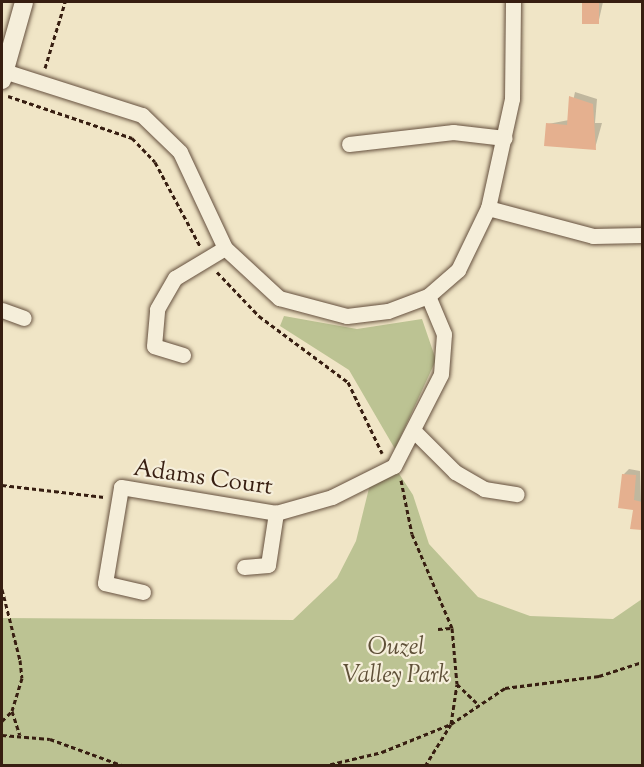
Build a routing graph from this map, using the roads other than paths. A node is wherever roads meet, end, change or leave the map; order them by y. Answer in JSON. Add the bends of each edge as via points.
{"nodes":[{"id":1,"x":24,"y":2,"type":"edge"},
{"id":2,"x":513,"y":2,"type":"edge"},
{"id":3,"x":4,"y":76,"type":"edge"},
{"id":4,"x":505,"y":138,"type":"junction"},
{"id":5,"x":349,"y":144,"type":"dead end"},
{"id":6,"x":488,"y":208,"type":"junction"},
{"id":7,"x":642,"y":234,"type":"edge"},
{"id":8,"x":225,"y":248,"type":"junction"},
{"id":9,"x":428,"y":296,"type":"junction"},
{"id":10,"x":2,"y":310,"type":"edge"},
{"id":11,"x":24,"y":318,"type":"dead end"},
{"id":12,"x":183,"y":355,"type":"dead end"},
{"id":13,"x":415,"y":432,"type":"junction"},
{"id":14,"x":517,"y":494,"type":"dead end"},
{"id":15,"x":276,"y":513,"type":"junction"},
{"id":16,"x":244,"y":567,"type":"dead end"},
{"id":17,"x":143,"y":591,"type":"dead end"}],
"edges":[{"from":1,"to":3,"type":"street"},
{"from":2,"to":4,"type":"street","via":[[514,69]]},
{"from":3,"to":8,"type":"street","via":[[141,115],[180,152]]},
{"from":4,"to":5,"type":"street","via":[[453,132]]},
{"from":4,"to":6,"type":"street"},
{"from":6,"to":7,"type":"street","via":[[593,236]]},
{"from":6,"to":9,"type":"street","via":[[458,270]]},
{"from":8,"to":9,"type":"street","via":[[279,298],[315,310],[347,316],[388,311]]},
{"from":8,"to":12,"type":"street","via":[[175,278],[157,309],[154,346]]},
{"from":9,"to":13,"type":"street","via":[[445,352],[441,374]]},
{"from":10,"to":11,"type":"street"},
{"from":13,"to":14,"type":"street","via":[[455,472],[492,491]]},
{"from":13,"to":15,"type":"street","name":"Adams Court","via":[[394,466],[323,501]]},
{"from":15,"to":16,"type":"street","via":[[268,565]]},
{"from":15,"to":17,"type":"street","name":"Adams Court","via":[[121,487],[105,583]]}]}
